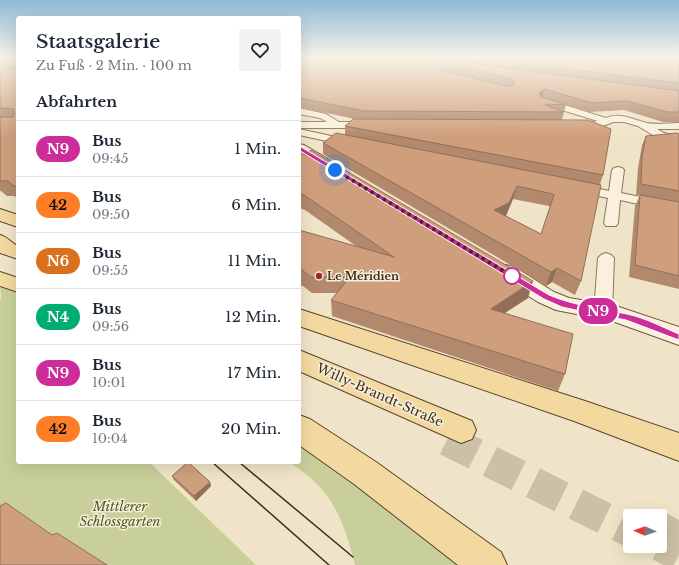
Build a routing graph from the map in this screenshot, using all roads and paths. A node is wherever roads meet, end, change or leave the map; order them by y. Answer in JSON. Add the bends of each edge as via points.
{"nodes":[{"id":1,"x":542,"y":102,"type":"edge"},
{"id":2,"x":301,"y":111,"type":"edge"},
{"id":3,"x":606,"y":121,"type":"junction"},
{"id":4,"x":301,"y":125,"type":"edge"},
{"id":5,"x":338,"y":125,"type":"junction"},
{"id":6,"x":378,"y":126,"type":"edge"},
{"id":7,"x":569,"y":126,"type":"edge"},
{"id":8,"x":645,"y":126,"type":"junction"},
{"id":9,"x":679,"y":126,"type":"edge"},
{"id":10,"x":301,"y":132,"type":"edge"},
{"id":11,"x":679,"y":140,"type":"edge"},
{"id":12,"x":364,"y":146,"type":"edge"},
{"id":13,"x":301,"y":149,"type":"edge"},
{"id":14,"x":618,"y":170,"type":"dead end"},
{"id":15,"x":348,"y":178,"type":"edge"},
{"id":16,"x":568,"y":186,"type":"edge"},
{"id":17,"x":615,"y":196,"type":"junction"},
{"id":18,"x":679,"y":209,"type":"edge"},
{"id":19,"x":0,"y":215,"type":"edge"},
{"id":20,"x":16,"y":220,"type":"edge"},
{"id":21,"x":611,"y":224,"type":"dead end"},
{"id":22,"x":0,"y":241,"type":"edge"},
{"id":23,"x":16,"y":252,"type":"edge"},
{"id":24,"x":0,"y":255,"type":"edge"},
{"id":25,"x":606,"y":258,"type":"dead end"},
{"id":26,"x":16,"y":261,"type":"edge"},
{"id":27,"x":489,"y":262,"type":"edge"},
{"id":28,"x":0,"y":279,"type":"edge"},
{"id":29,"x":16,"y":284,"type":"edge"},
{"id":30,"x":603,"y":312,"type":"junction"},
{"id":31,"x":301,"y":318,"type":"edge"},
{"id":32,"x":679,"y":336,"type":"edge"},
{"id":33,"x":301,"y":361,"type":"edge"},
{"id":34,"x":301,"y":373,"type":"edge"},
{"id":35,"x":301,"y":429,"type":"edge"},
{"id":36,"x":679,"y":447,"type":"edge"},
{"id":37,"x":488,"y":565,"type":"edge"}],
"edges":[{"from":1,"to":3,"type":"street"},
{"from":2,"to":5,"type":"street","via":[[323,116]]},
{"from":3,"to":7,"type":"street","via":[[592,126]]},
{"from":3,"to":8,"type":"street","via":[[625,120]]},
{"from":4,"to":5,"type":"street"},
{"from":5,"to":6,"type":"street"},
{"from":8,"to":9,"type":"street"},
{"from":8,"to":11,"type":"street","via":[[660,135]]},
{"from":10,"to":12,"type":"street"},
{"from":13,"to":15,"type":"street"},
{"from":14,"to":17,"type":"street"},
{"from":16,"to":17,"type":"street"},
{"from":17,"to":18,"type":"street"},
{"from":17,"to":21,"type":"street"},
{"from":19,"to":20,"type":"main road"},
{"from":22,"to":23,"type":"main road","via":[[7,249]]},
{"from":24,"to":26,"type":"main road"},
{"from":25,"to":30,"type":"street"},
{"from":27,"to":30,"type":"street","via":[[546,297],[564,305]]},
{"from":28,"to":29,"type":"main road"},
{"from":30,"to":32,"type":"street","via":[[627,317]]},
{"from":31,"to":36,"type":"main road"},
{"from":33,"to":34,"type":"main road","name":"Willy-Brandt-Straße","via":[[454,435]]},
{"from":35,"to":37,"type":"main road","via":[[365,473]]}]}
